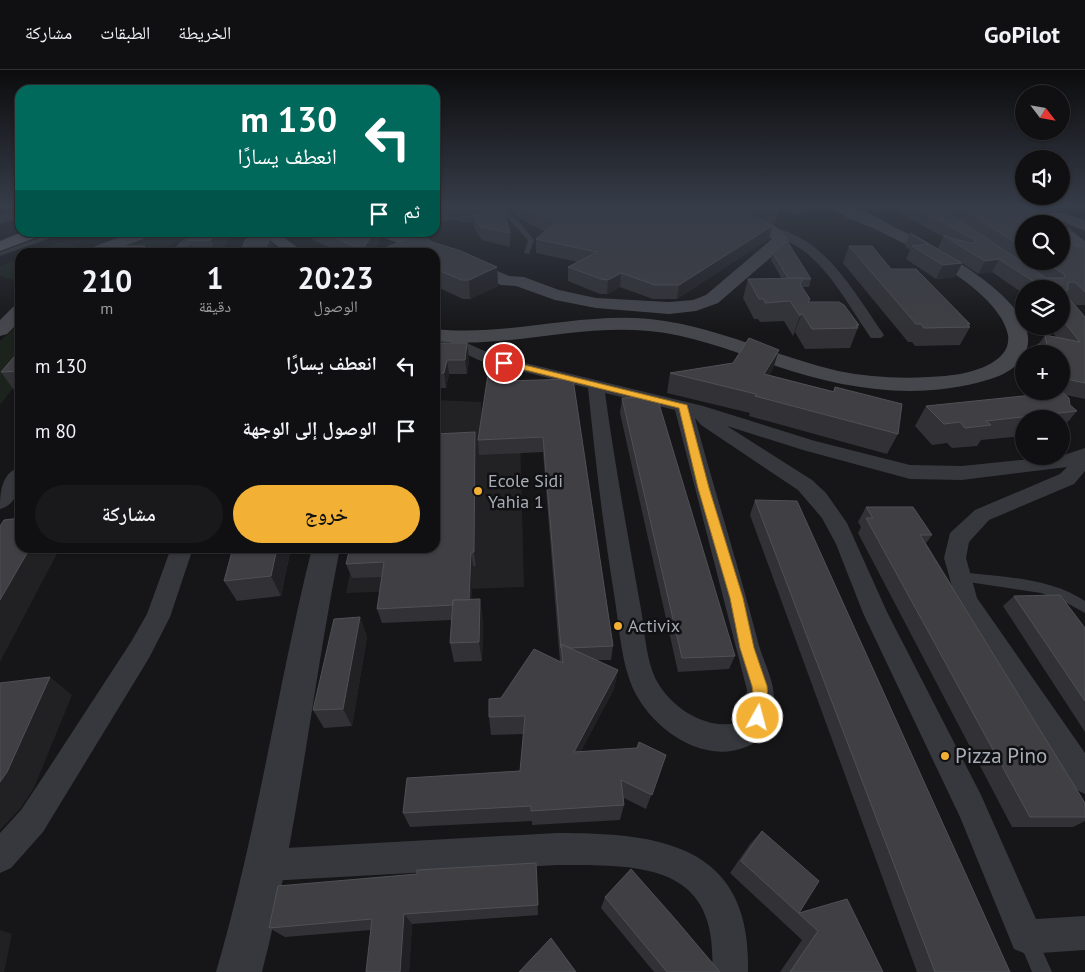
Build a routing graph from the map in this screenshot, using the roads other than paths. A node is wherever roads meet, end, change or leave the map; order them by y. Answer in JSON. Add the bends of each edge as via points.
{"nodes":[{"id":1,"x":529,"y":248,"type":"edge"},
{"id":2,"x":772,"y":248,"type":"edge"},
{"id":3,"x":809,"y":248,"type":"edge"},
{"id":4,"x":920,"y":248,"type":"edge"},
{"id":5,"x":15,"y":249,"type":"edge"},
{"id":6,"x":528,"y":253,"type":"dead end"},
{"id":7,"x":0,"y":254,"type":"edge"},
{"id":8,"x":440,"y":254,"type":"edge"},
{"id":9,"x":15,"y":316,"type":"edge"},
{"id":10,"x":0,"y":330,"type":"edge"},
{"id":11,"x":876,"y":334,"type":"dead end"},
{"id":12,"x":442,"y":339,"type":"edge"},
{"id":13,"x":596,"y":386,"type":"junction"},
{"id":14,"x":690,"y":408,"type":"junction"},
{"id":15,"x":1085,"y":454,"type":"edge"},
{"id":16,"x":1085,"y":458,"type":"edge"},
{"id":17,"x":15,"y":481,"type":"edge"},
{"id":18,"x":0,"y":502,"type":"edge"},
{"id":19,"x":180,"y":553,"type":"edge"},
{"id":20,"x":325,"y":553,"type":"edge"},
{"id":21,"x":959,"y":577,"type":"junction"},
{"id":22,"x":1085,"y":608,"type":"edge"},
{"id":23,"x":1085,"y":779,"type":"edge"},
{"id":24,"x":0,"y":857,"type":"edge"},
{"id":25,"x":268,"y":865,"type":"junction"},
{"id":26,"x":1085,"y":933,"type":"edge"},
{"id":27,"x":1026,"y":937,"type":"junction"},
{"id":28,"x":240,"y":972,"type":"edge"},
{"id":29,"x":730,"y":972,"type":"edge"},
{"id":30,"x":1042,"y":972,"type":"edge"}],
"edges":[{"from":1,"to":6,"type":"lane"},
{"from":2,"to":8,"type":"main road","via":[[712,299],[696,306],[669,308],[596,303],[555,295],[518,281],[507,281],[467,261]]},
{"from":3,"to":11,"type":"street"},
{"from":4,"to":12,"type":"main road","via":[[972,279],[1005,307],[1012,316],[1019,339],[1016,352],[1009,361],[996,370],[952,382],[899,384],[831,376],[697,334],[652,325],[604,323]]},
{"from":5,"to":7,"type":"lane"},
{"from":9,"to":10,"type":"main road"},
{"from":12,"to":13,"type":"street","via":[[487,358]]},
{"from":13,"to":14,"type":"street"},
{"from":13,"to":14,"type":"street","via":[[619,555],[644,683],[661,709],[676,722],[707,736],[730,738],[743,735],[752,728],[760,709],[760,686],[703,488]]},
{"from":14,"to":15,"type":"street","via":[[810,446],[910,472],[962,473],[1068,460]]},
{"from":14,"to":27,"type":"street","via":[[805,485],[820,498],[842,529],[855,568],[951,764]]},
{"from":16,"to":21,"type":"street","via":[[1067,479],[982,515],[969,526],[958,539],[955,558]]},
{"from":17,"to":18,"type":"street"},
{"from":19,"to":24,"type":"street","via":[[158,618],[140,650],[32,821]]},
{"from":20,"to":25,"type":"street"},
{"from":21,"to":22,"type":"lane","via":[[1050,590]]},
{"from":21,"to":23,"type":"street","via":[[966,601]]},
{"from":25,"to":28,"type":"street"},
{"from":25,"to":29,"type":"street","via":[[509,851],[581,850],[646,855],[676,863],[697,874],[709,886],[721,904],[726,921],[731,949]]},
{"from":26,"to":27,"type":"street"},
{"from":27,"to":30,"type":"lane"}]}
